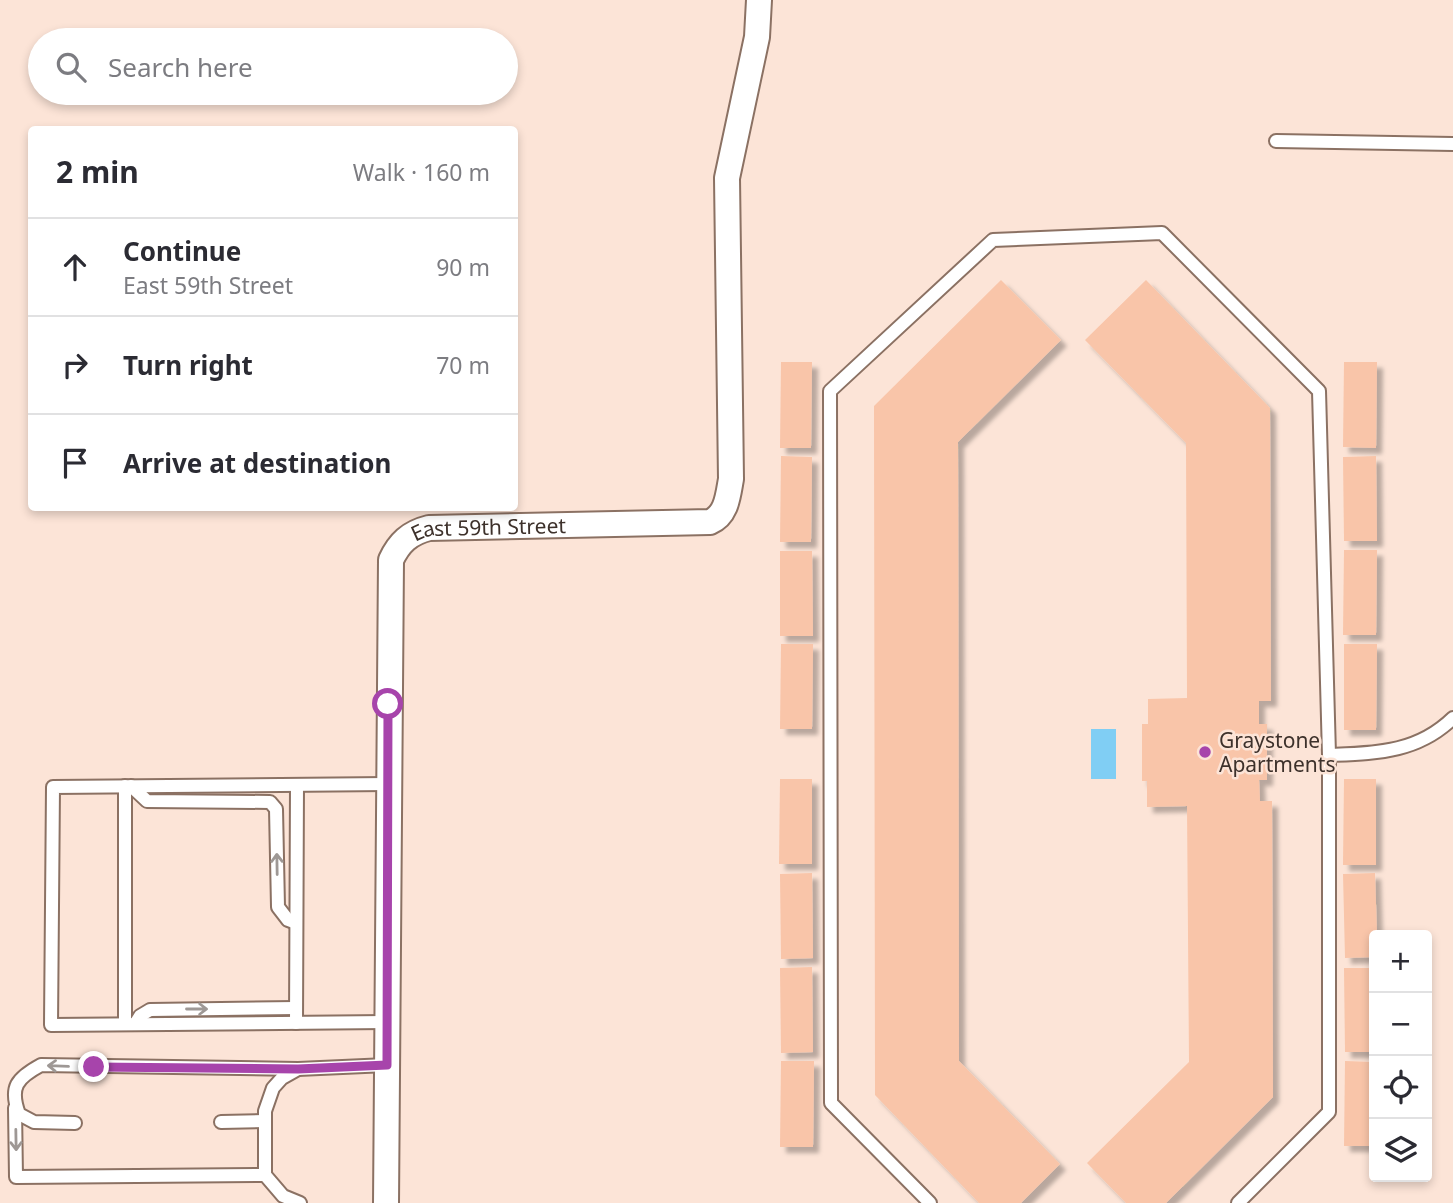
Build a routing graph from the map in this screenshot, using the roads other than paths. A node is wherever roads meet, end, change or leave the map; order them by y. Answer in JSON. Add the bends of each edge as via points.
{"nodes":[{"id":1,"x":759,"y":0,"type":"edge"},
{"id":2,"x":1276,"y":141,"type":"dead end"},
{"id":3,"x":1453,"y":144,"type":"edge"},
{"id":4,"x":1453,"y":718,"type":"edge"},
{"id":5,"x":1329,"y":755,"type":"junction"},
{"id":6,"x":388,"y":784,"type":"junction"},
{"id":7,"x":297,"y":785,"type":"junction"},
{"id":8,"x":128,"y":786,"type":"junction"},
{"id":9,"x":296,"y":923,"type":"junction"},
{"id":10,"x":296,"y":1009,"type":"junction"},
{"id":11,"x":387,"y":1022,"type":"junction"},
{"id":12,"x":296,"y":1023,"type":"junction"},
{"id":13,"x":130,"y":1024,"type":"junction"},
{"id":14,"x":387,"y":1065,"type":"junction"},
{"id":15,"x":298,"y":1069,"type":"junction"},
{"id":16,"x":15,"y":1103,"type":"junction"},
{"id":17,"x":265,"y":1121,"type":"junction"},
{"id":18,"x":221,"y":1122,"type":"dead end"},
{"id":19,"x":75,"y":1123,"type":"dead end"},
{"id":20,"x":265,"y":1175,"type":"junction"},
{"id":21,"x":926,"y":1202,"type":"edge"},
{"id":22,"x":300,"y":1203,"type":"edge"},
{"id":23,"x":386,"y":1203,"type":"edge"},
{"id":24,"x":1238,"y":1203,"type":"edge"}],
"edges":[{"from":1,"to":6,"type":"street","name":"East 59th Street","via":[[757,37],[727,178],[731,479],[722,513],[710,522],[416,531],[400,544],[389,570]]},
{"from":2,"to":3,"type":"lane"},
{"from":4,"to":5,"type":"lane","via":[[1419,742],[1388,752]]},
{"from":5,"to":21,"type":"lane","via":[[1319,391],[1162,233],[993,240],[830,391],[831,1103]]},
{"from":5,"to":24,"type":"lane","via":[[1329,1112]]},
{"from":6,"to":7,"type":"lane"},
{"from":6,"to":11,"type":"street","name":"East 59th Street"},
{"from":7,"to":8,"type":"lane"},
{"from":7,"to":9,"type":"lane"},
{"from":9,"to":8,"type":"lane","one_way":true,"via":[[278,907],[276,809],[270,802],[147,801]]},
{"from":8,"to":13,"type":"lane"},
{"from":8,"to":13,"type":"lane","via":[[53,787],[51,1025]]},
{"from":9,"to":10,"type":"lane"},
{"from":10,"to":12,"type":"lane"},
{"from":13,"to":10,"type":"lane","one_way":true,"via":[[150,1010]]},
{"from":11,"to":12,"type":"lane"},
{"from":11,"to":14,"type":"street","name":"East 59th Street"},
{"from":12,"to":13,"type":"lane"},
{"from":14,"to":15,"type":"lane"},
{"from":14,"to":23,"type":"street","name":"East 59th Street"},
{"from":15,"to":16,"type":"lane","one_way":true,"via":[[41,1065],[16,1084]]},
{"from":15,"to":17,"type":"lane","via":[[273,1088]]},
{"from":16,"to":19,"type":"lane","via":[[26,1119]]},
{"from":16,"to":20,"type":"lane","one_way":true,"via":[[16,1177]]},
{"from":17,"to":18,"type":"lane"},
{"from":17,"to":20,"type":"lane"},
{"from":20,"to":22,"type":"lane","via":[[283,1196]]}]}
